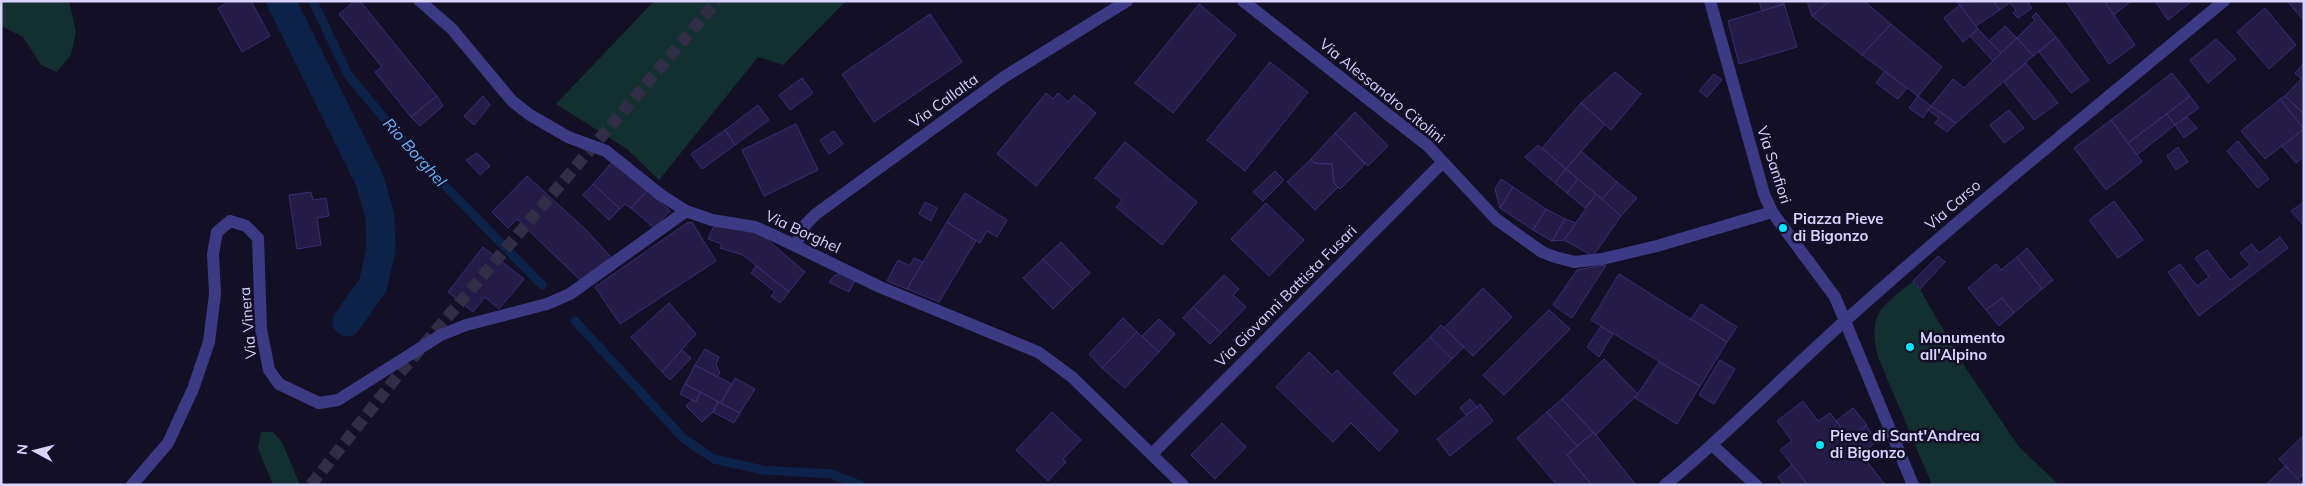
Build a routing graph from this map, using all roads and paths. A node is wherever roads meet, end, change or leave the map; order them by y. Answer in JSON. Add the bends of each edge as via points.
{"nodes":[{"id":1,"x":420,"y":1,"type":"edge"},
{"id":2,"x":1127,"y":1,"type":"edge"},
{"id":3,"x":1243,"y":1,"type":"edge"},
{"id":4,"x":1710,"y":1,"type":"edge"},
{"id":5,"x":2224,"y":1,"type":"edge"},
{"id":6,"x":1443,"y":162,"type":"junction"},
{"id":7,"x":686,"y":211,"type":"junction"},
{"id":8,"x":1772,"y":212,"type":"junction"},
{"id":9,"x":796,"y":244,"type":"junction"},
{"id":10,"x":1845,"y":320,"type":"junction"},
{"id":11,"x":1712,"y":445,"type":"junction"},
{"id":12,"x":1152,"y":454,"type":"junction"},
{"id":13,"x":132,"y":485,"type":"edge"},
{"id":14,"x":1183,"y":485,"type":"edge"},
{"id":15,"x":1665,"y":485,"type":"edge"},
{"id":16,"x":1756,"y":485,"type":"edge"},
{"id":17,"x":1913,"y":485,"type":"edge"}],
"edges":[{"from":1,"to":7,"type":"street","name":"Via Borghel","via":[[452,29],[512,101],[568,138],[606,151]]},
{"from":2,"to":9,"type":"street","name":"Via Callalta","via":[[1004,77],[816,214],[806,224]]},
{"from":3,"to":6,"type":"street","name":"Via Alessandro Citolini","via":[[1428,146]]},
{"from":4,"to":8,"type":"street","name":"Via Sanfiori","via":[[1758,174]]},
{"from":5,"to":10,"type":"street","name":"Via Carso","via":[[1964,216]]},
{"from":6,"to":8,"type":"street","name":"Via Alessandro Citolini","via":[[1496,220],[1542,252],[1574,262],[1657,246]]},
{"from":6,"to":12,"type":"street","name":"Via Giovanni Battista Fusari"},
{"from":7,"to":9,"type":"street","name":"Via Borghel","via":[[712,220],[755,228]]},
{"from":7,"to":13,"type":"street","name":"Via Vinera","via":[[570,294],[547,304],[466,325],[441,335],[338,400],[319,404],[279,384],[269,370],[261,329],[258,238],[246,226],[230,221],[217,232],[213,254],[215,294],[209,342],[192,389],[168,443]]},
{"from":8,"to":10,"type":"street","name":"Via Sanfiori","via":[[1835,297]]},
{"from":9,"to":12,"type":"street","name":"Via Borghel","via":[[880,287],[1038,352],[1072,377]]},
{"from":10,"to":11,"type":"street","name":"Via Carso"},
{"from":10,"to":17,"type":"street","name":"Via Sanfiori"},
{"from":11,"to":15,"type":"street","name":"Via Carso"},
{"from":11,"to":16,"type":"street"},
{"from":12,"to":14,"type":"street","name":"Via Borghel"}]}
